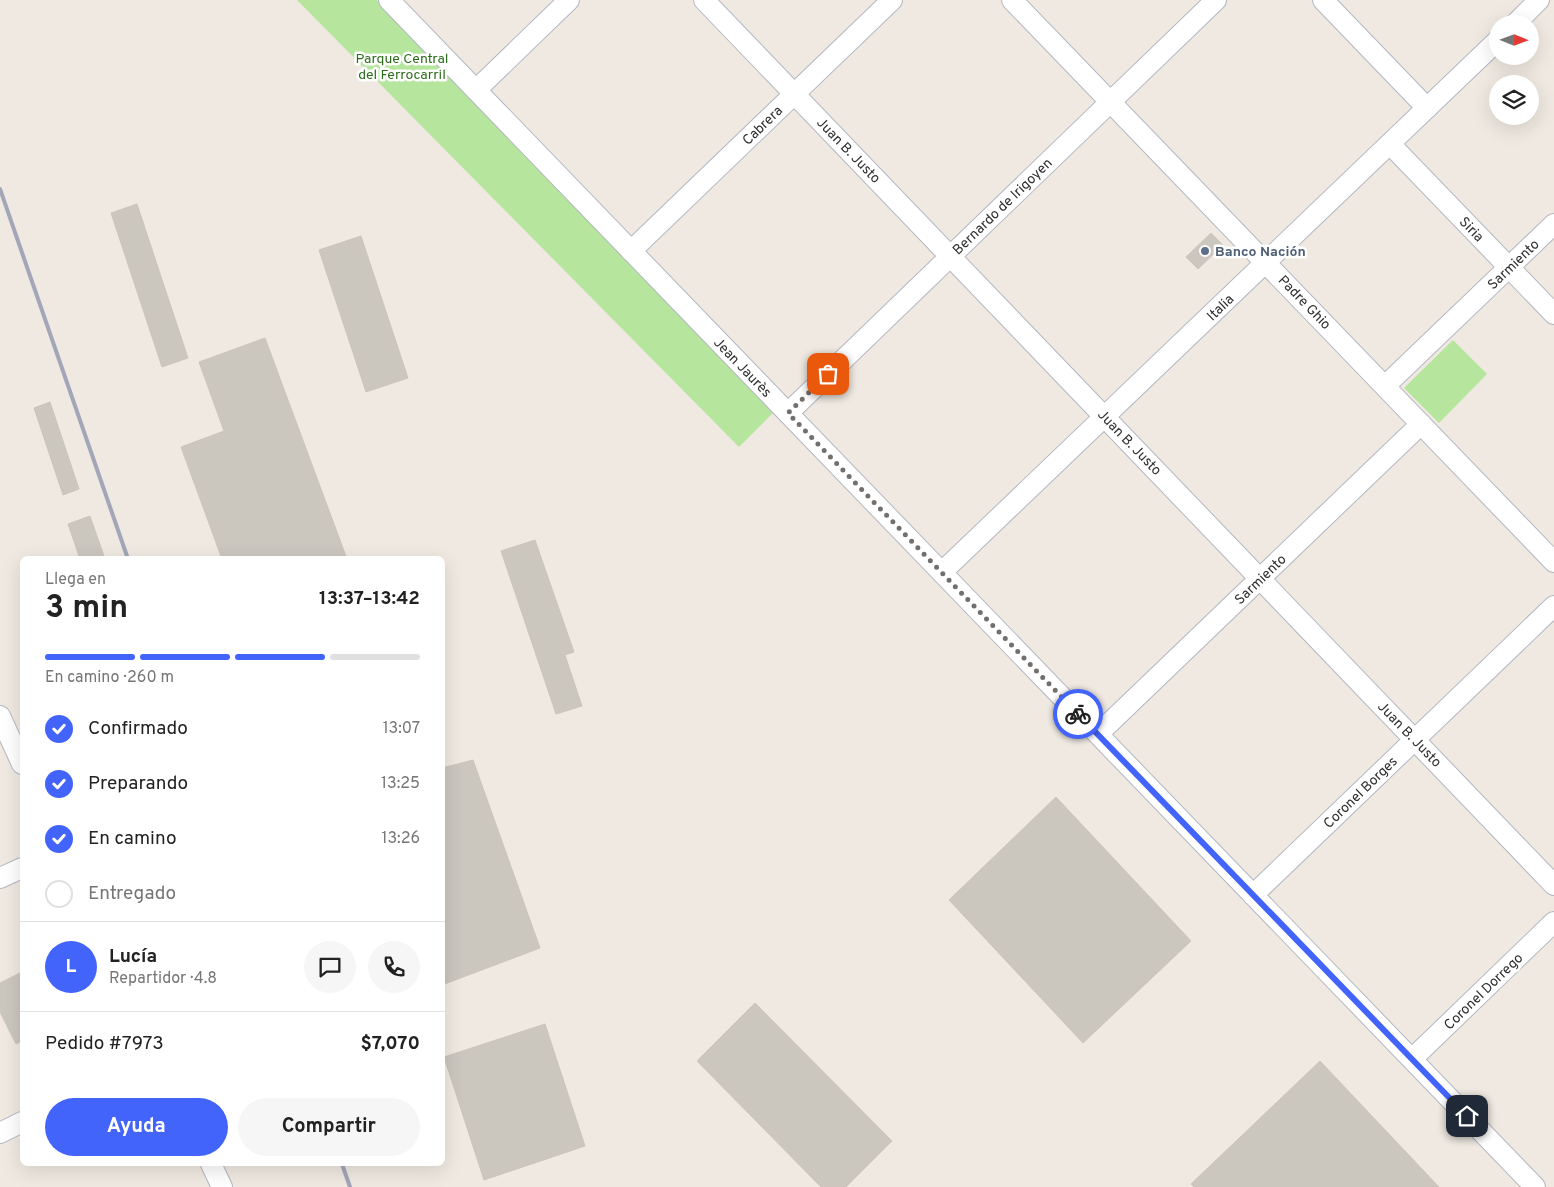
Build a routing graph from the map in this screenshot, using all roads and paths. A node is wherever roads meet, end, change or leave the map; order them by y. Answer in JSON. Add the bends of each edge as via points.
{"nodes":[{"id":1,"x":389,"y":0,"type":"edge"},
{"id":2,"x":569,"y":0,"type":"edge"},
{"id":3,"x":704,"y":0,"type":"edge"},
{"id":4,"x":892,"y":0,"type":"edge"},
{"id":5,"x":1012,"y":0,"type":"edge"},
{"id":6,"x":1216,"y":0,"type":"edge"},
{"id":7,"x":1323,"y":0,"type":"edge"},
{"id":8,"x":1539,"y":0,"type":"edge"},
{"id":9,"x":1523,"y":15,"type":"edge"},
{"id":10,"x":1489,"y":49,"type":"edge"},
{"id":11,"x":476,"y":90,"type":"junction"},
{"id":12,"x":794,"y":94,"type":"junction"},
{"id":13,"x":1111,"y":101,"type":"junction"},
{"id":14,"x":1427,"y":108,"type":"junction"},
{"id":15,"x":1390,"y":144,"type":"junction"},
{"id":16,"x":1554,"y":224,"type":"edge"},
{"id":17,"x":631,"y":251,"type":"junction"},
{"id":18,"x":950,"y":256,"type":"junction"},
{"id":19,"x":1266,"y":262,"type":"junction"},
{"id":20,"x":1509,"y":268,"type":"junction"},
{"id":21,"x":1554,"y":314,"type":"edge"},
{"id":22,"x":1386,"y":386,"type":"junction"},
{"id":23,"x":788,"y":413,"type":"junction"},
{"id":24,"x":1105,"y":417,"type":"junction"},
{"id":25,"x":1421,"y":424,"type":"junction"},
{"id":26,"x":1554,"y":562,"type":"edge"},
{"id":27,"x":942,"y":572,"type":"junction"},
{"id":28,"x":1260,"y":578,"type":"junction"},
{"id":29,"x":1554,"y":606,"type":"edge"},
{"id":30,"x":0,"y":716,"type":"edge"},
{"id":31,"x":1098,"y":734,"type":"junction"},
{"id":32,"x":1415,"y":740,"type":"junction"},
{"id":33,"x":20,"y":760,"type":"edge"},
{"id":34,"x":20,"y":869,"type":"edge"},
{"id":35,"x":0,"y":878,"type":"edge"},
{"id":36,"x":1554,"y":885,"type":"edge"},
{"id":37,"x":1253,"y":895,"type":"junction"},
{"id":38,"x":1554,"y":922,"type":"edge"},
{"id":39,"x":1412,"y":1060,"type":"junction"},
{"id":40,"x":20,"y":1123,"type":"edge"},
{"id":41,"x":0,"y":1132,"type":"edge"},
{"id":42,"x":212,"y":1166,"type":"edge"},
{"id":43,"x":222,"y":1187,"type":"edge"},
{"id":44,"x":1535,"y":1187,"type":"edge"}],
"edges":[{"from":1,"to":11,"type":"street","name":"Jean Jaurès"},
{"from":2,"to":11,"type":"street"},
{"from":3,"to":12,"type":"street","name":"Juan B. Justo"},
{"from":4,"to":12,"type":"street","name":"Cabrera"},
{"from":5,"to":13,"type":"street","name":"Padre Ghio"},
{"from":6,"to":13,"type":"street","name":"Bernardo de Irigoyen"},
{"from":7,"to":14,"type":"street"},
{"from":8,"to":9,"type":"street"},
{"from":10,"to":14,"type":"street","name":"Italia"},
{"from":11,"to":17,"type":"street","name":"Jean Jaurès"},
{"from":12,"to":17,"type":"street","name":"Cabrera"},
{"from":12,"to":18,"type":"street","name":"Juan B. Justo"},
{"from":13,"to":18,"type":"street","name":"Bernardo de Irigoyen"},
{"from":13,"to":19,"type":"street","name":"Padre Ghio"},
{"from":14,"to":15,"type":"street","name":"Italia"},
{"from":15,"to":19,"type":"street","name":"Italia"},
{"from":15,"to":20,"type":"street","name":"Siria"},
{"from":16,"to":20,"type":"street","name":"Sarmiento"},
{"from":17,"to":23,"type":"street","name":"Jean Jaurès"},
{"from":18,"to":23,"type":"street","name":"Bernardo de Irigoyen"},
{"from":18,"to":24,"type":"street","name":"Juan B. Justo"},
{"from":19,"to":22,"type":"street","name":"Padre Ghio"},
{"from":19,"to":24,"type":"street","name":"Italia"},
{"from":20,"to":21,"type":"street","name":"Siria"},
{"from":20,"to":22,"type":"street","name":"Sarmiento"},
{"from":22,"to":25,"type":"street","name":"Padre Ghio"},
{"from":23,"to":27,"type":"street","name":"Jean Jaurès"},
{"from":24,"to":27,"type":"street","name":"Italia"},
{"from":24,"to":28,"type":"street","name":"Juan B. Justo"},
{"from":25,"to":26,"type":"street","name":"Padre Ghio"},
{"from":25,"to":28,"type":"street","name":"Sarmiento"},
{"from":27,"to":31,"type":"street","name":"Jean Jaurès"},
{"from":28,"to":31,"type":"street","name":"Sarmiento"},
{"from":28,"to":32,"type":"street","name":"Juan B. Justo"},
{"from":29,"to":32,"type":"street","name":"Coronel Borges"},
{"from":30,"to":33,"type":"street"},
{"from":31,"to":37,"type":"street","name":"Jean Jaurès"},
{"from":32,"to":36,"type":"street","name":"Juan B. Justo"},
{"from":32,"to":37,"type":"street","name":"Coronel Borges"},
{"from":34,"to":35,"type":"street"},
{"from":37,"to":39,"type":"street","name":"Jean Jaurès"},
{"from":38,"to":39,"type":"street","name":"Coronel Dorrego"},
{"from":39,"to":44,"type":"street","name":"Jean Jaurès"},
{"from":40,"to":41,"type":"street"},
{"from":42,"to":43,"type":"street"}]}
